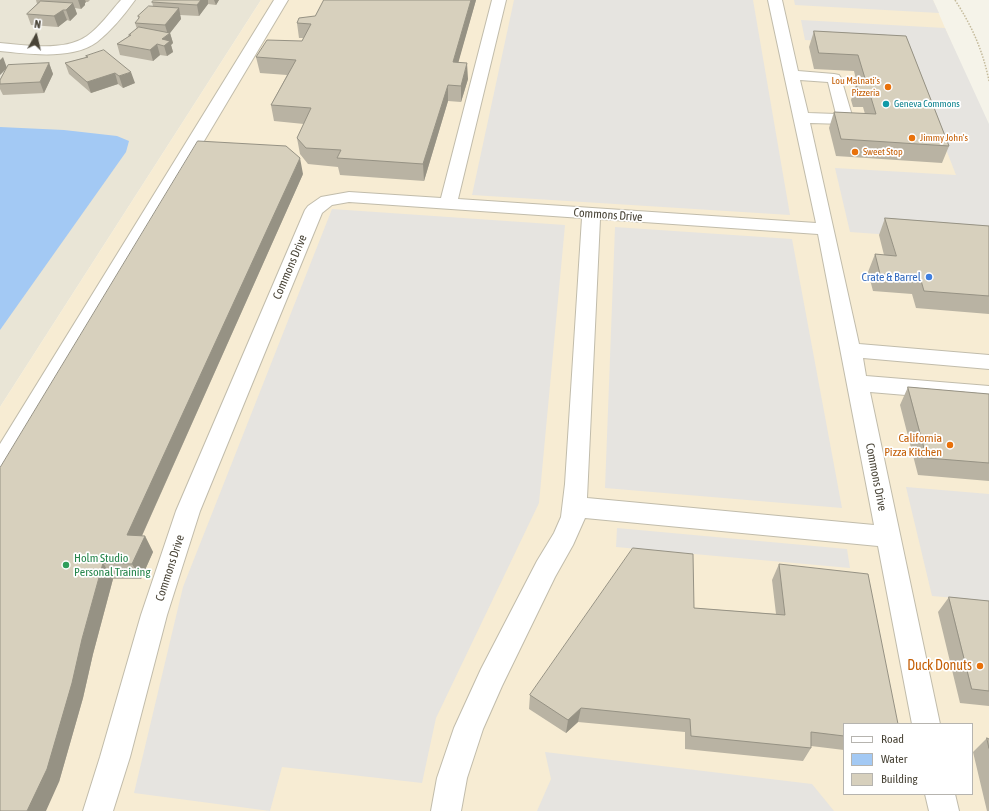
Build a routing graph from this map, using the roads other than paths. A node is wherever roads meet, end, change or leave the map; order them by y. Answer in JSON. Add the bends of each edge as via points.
{"nodes":[{"id":1,"x":128,"y":0,"type":"edge"},
{"id":2,"x":281,"y":0,"type":"edge"},
{"id":3,"x":499,"y":0,"type":"edge"},
{"id":4,"x":775,"y":0,"type":"edge"},
{"id":5,"x":0,"y":47,"type":"edge"},
{"id":6,"x":792,"y":75,"type":"junction"},
{"id":7,"x":801,"y":118,"type":"junction"},
{"id":8,"x":448,"y":204,"type":"junction"},
{"id":9,"x":591,"y":214,"type":"junction"},
{"id":10,"x":826,"y":229,"type":"junction"},
{"id":11,"x":850,"y":350,"type":"junction"},
{"id":12,"x":989,"y":362,"type":"edge"},
{"id":13,"x":857,"y":383,"type":"junction"},
{"id":14,"x":989,"y":394,"type":"edge"},
{"id":15,"x":0,"y":464,"type":"edge"},
{"id":16,"x":574,"y":507,"type":"junction"},
{"id":17,"x":888,"y":537,"type":"junction"},
{"id":18,"x":926,"y":723,"type":"edge"},
{"id":19,"x":940,"y":795,"type":"edge"},
{"id":20,"x":98,"y":811,"type":"edge"},
{"id":21,"x":446,"y":811,"type":"edge"},
{"id":22,"x":944,"y":811,"type":"edge"}],
"edges":[{"from":1,"to":5,"type":"street","via":[[92,38],[84,43],[53,49]]},
{"from":2,"to":15,"type":"street"},
{"from":3,"to":8,"type":"street"},
{"from":4,"to":6,"type":"street","name":"Commons Drive"},
{"from":6,"to":7,"type":"street","name":"Commons Drive"},
{"from":6,"to":7,"type":"street","via":[[834,78],[845,120]]},
{"from":7,"to":10,"type":"street","name":"Commons Drive"},
{"from":8,"to":9,"type":"street","name":"Commons Drive"},
{"from":8,"to":20,"type":"street","name":"Commons Drive","via":[[348,197],[326,201],[314,210],[188,511],[154,615]]},
{"from":9,"to":10,"type":"street","name":"Commons Drive"},
{"from":9,"to":16,"type":"street"},
{"from":10,"to":11,"type":"street","name":"Commons Drive"},
{"from":11,"to":12,"type":"street"},
{"from":11,"to":13,"type":"street","name":"Commons Drive"},
{"from":13,"to":14,"type":"street"},
{"from":13,"to":17,"type":"street","name":"Commons Drive"},
{"from":16,"to":17,"type":"street"},
{"from":16,"to":21,"type":"street","via":[[573,517],[564,538],[546,568],[491,678],[469,728],[452,778]]},
{"from":17,"to":18,"type":"street","name":"Commons Drive"},
{"from":19,"to":22,"type":"street"}]}
